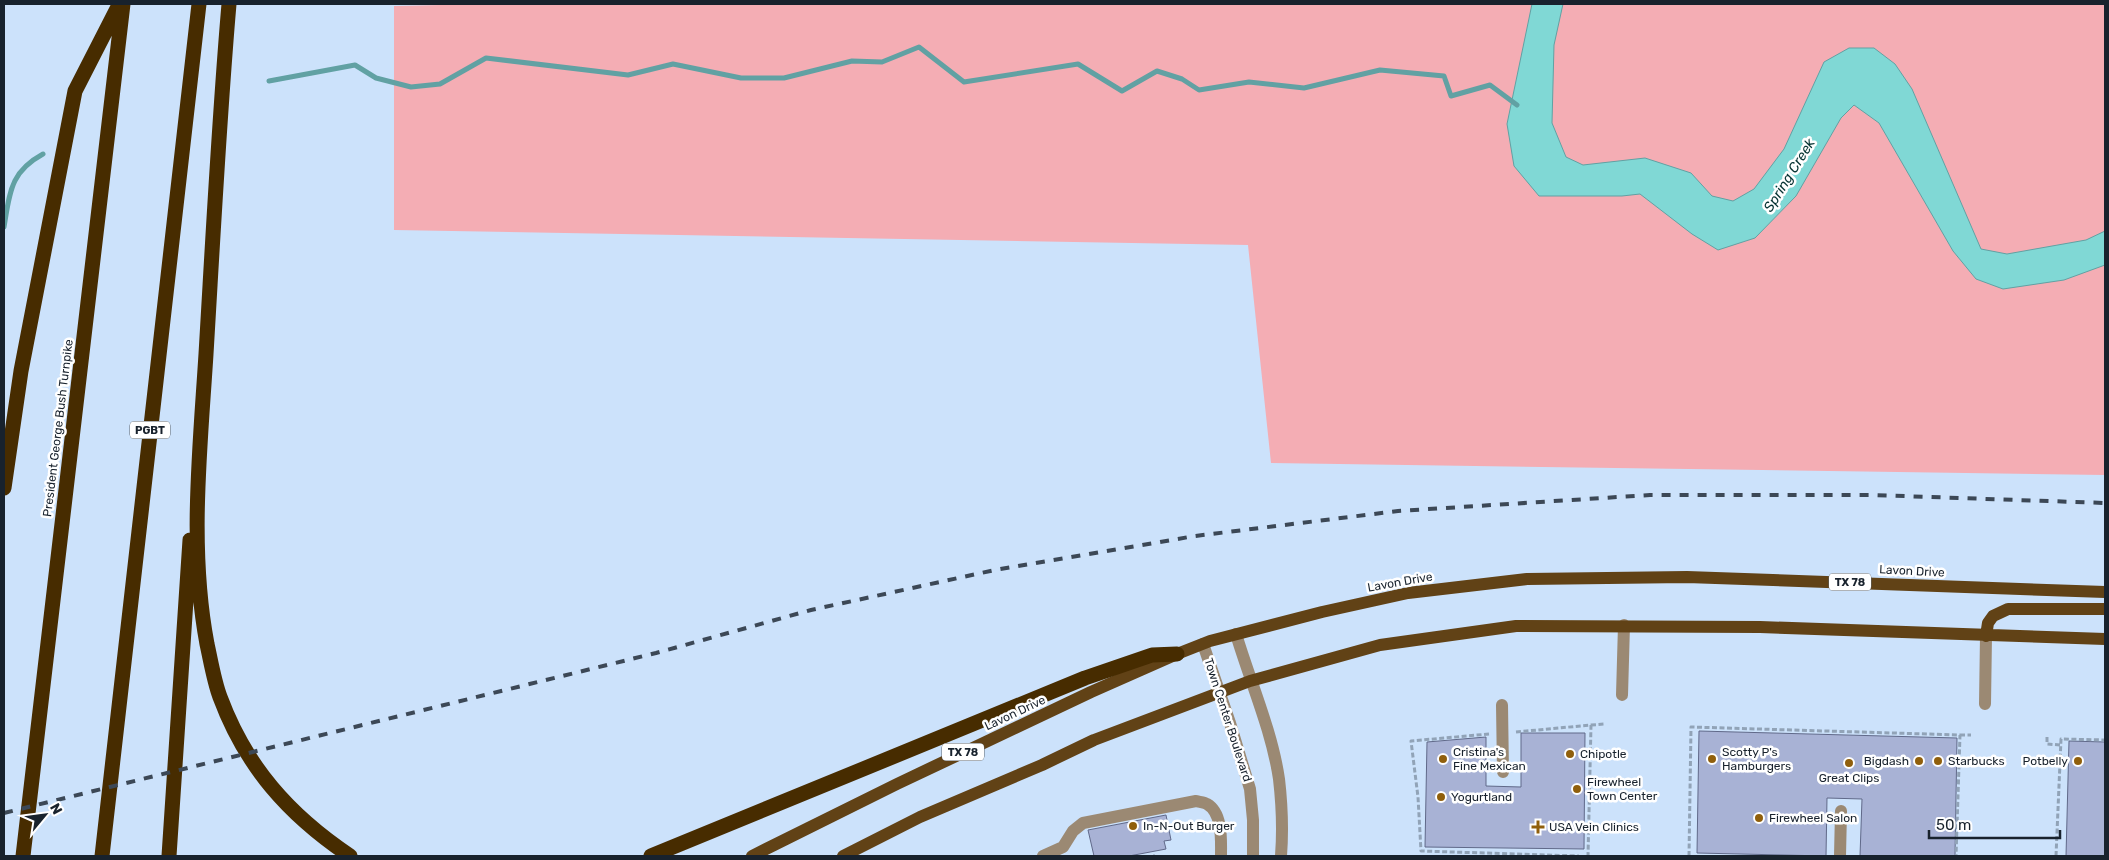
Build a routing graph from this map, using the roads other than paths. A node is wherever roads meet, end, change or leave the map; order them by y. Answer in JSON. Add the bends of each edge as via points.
{"nodes":[{"id":1,"x":121,"y":4,"type":"edge"},
{"id":2,"x":199,"y":4,"type":"edge"},
{"id":3,"x":228,"y":4,"type":"edge"},
{"id":4,"x":4,"y":488,"type":"edge"},
{"id":5,"x":198,"y":492,"type":"junction"},
{"id":6,"x":2105,"y":592,"type":"edge"},
{"id":7,"x":2105,"y":609,"type":"edge"},
{"id":8,"x":1624,"y":625,"type":"junction"},
{"id":9,"x":1236,"y":634,"type":"junction"},
{"id":10,"x":1986,"y":636,"type":"junction"},
{"id":11,"x":2105,"y":639,"type":"edge"},
{"id":12,"x":1203,"y":644,"type":"junction"},
{"id":13,"x":1177,"y":654,"type":"junction"},
{"id":14,"x":1250,"y":682,"type":"junction"},
{"id":15,"x":1220,"y":692,"type":"junction"},
{"id":16,"x":1622,"y":695,"type":"dead end"},
{"id":17,"x":1985,"y":704,"type":"dead end"},
{"id":18,"x":1502,"y":705,"type":"dead end"},
{"id":19,"x":1503,"y":772,"type":"dead end"},
{"id":20,"x":1841,"y":811,"type":"dead end"},
{"id":21,"x":1064,"y":852,"type":"edge"},
{"id":22,"x":23,"y":856,"type":"edge"},
{"id":23,"x":102,"y":856,"type":"edge"},
{"id":24,"x":170,"y":856,"type":"edge"},
{"id":25,"x":350,"y":856,"type":"edge"},
{"id":26,"x":651,"y":856,"type":"edge"},
{"id":27,"x":752,"y":856,"type":"edge"},
{"id":28,"x":844,"y":856,"type":"edge"},
{"id":29,"x":1043,"y":856,"type":"edge"},
{"id":30,"x":1221,"y":856,"type":"edge"},
{"id":31,"x":1253,"y":856,"type":"edge"},
{"id":32,"x":1281,"y":856,"type":"edge"},
{"id":33,"x":1840,"y":856,"type":"edge"}],
"edges":[{"from":1,"to":4,"type":"highway","via":[[75,91],[21,371]]},
{"from":1,"to":22,"type":"highway","name":"President George Bush Turnpike"},
{"from":2,"to":23,"type":"highway","number":"PGBT"},
{"from":3,"to":5,"type":"highway"},
{"from":5,"to":24,"type":"highway","via":[[189,545]]},
{"from":5,"to":25,"type":"highway","via":[[199,590],[210,660],[235,733],[271,788],[310,828]]},
{"from":6,"to":9,"type":"main road","name":"Lavon Drive","number":"TX 78","via":[[1767,578],[1528,579],[1408,593]]},
{"from":7,"to":10,"type":"main road","via":[[2008,609],[1993,616]]},
{"from":8,"to":10,"type":"main road"},
{"from":8,"to":14,"type":"main road","via":[[1516,626],[1461,633],[1380,646]]},
{"from":8,"to":16,"type":"street"},
{"from":9,"to":12,"type":"main road","name":"Lavon Drive","number":"TX 78"},
{"from":9,"to":14,"type":"street"},
{"from":10,"to":11,"type":"main road"},
{"from":10,"to":17,"type":"street"},
{"from":12,"to":13,"type":"main road","name":"Lavon Drive","number":"TX 78"},
{"from":12,"to":15,"type":"street","name":"Town Center Boulevard"},
{"from":13,"to":26,"type":"highway","via":[[1152,655],[1085,678]]},
{"from":13,"to":27,"type":"main road","name":"Lavon Drive","number":"TX 78","via":[[906,779]]},
{"from":14,"to":15,"type":"main road"},
{"from":14,"to":32,"type":"street","via":[[1262,712],[1279,778],[1283,822]]},
{"from":15,"to":28,"type":"main road","via":[[1094,740],[920,817]]},
{"from":15,"to":31,"type":"street","name":"Town Center Boulevard","via":[[1250,789]]},
{"from":18,"to":19,"type":"street"},
{"from":20,"to":33,"type":"street"},
{"from":21,"to":29,"type":"street"},
{"from":21,"to":30,"type":"street","via":[[1072,830],[1083,823],[1196,801],[1208,804],[1216,813]]}]}
